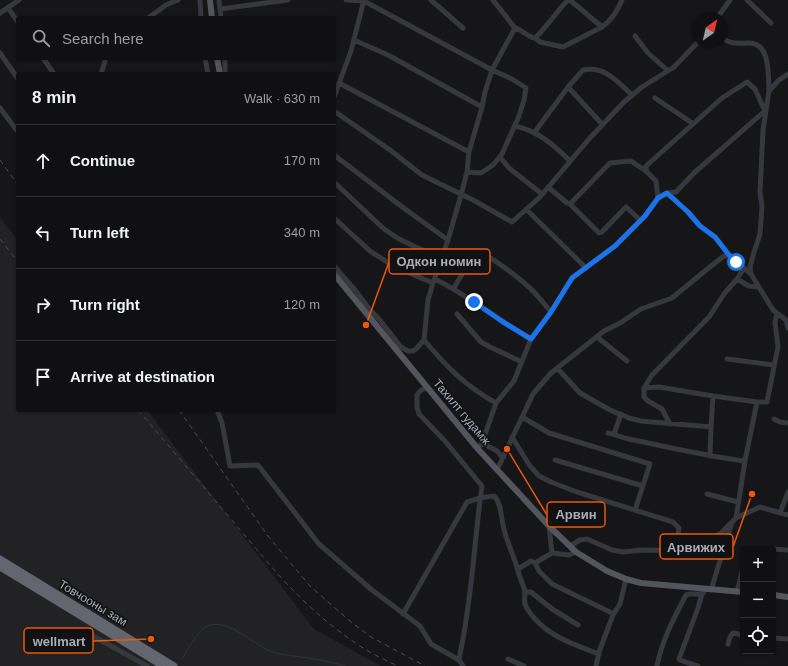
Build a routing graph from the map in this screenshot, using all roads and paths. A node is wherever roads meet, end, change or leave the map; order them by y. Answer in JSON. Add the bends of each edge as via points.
{"nodes":[{"id":1,"x":19,"y":0,"type":"edge"},
{"id":2,"x":178,"y":0,"type":"edge"},
{"id":3,"x":200,"y":0,"type":"edge"},
{"id":4,"x":210,"y":0,"type":"edge"},
{"id":5,"x":219,"y":0,"type":"edge"},
{"id":6,"x":288,"y":0,"type":"edge"},
{"id":7,"x":346,"y":0,"type":"edge"},
{"id":8,"x":431,"y":0,"type":"edge"},
{"id":9,"x":493,"y":0,"type":"edge"},
{"id":10,"x":569,"y":0,"type":"edge"},
{"id":11,"x":622,"y":0,"type":"edge"},
{"id":12,"x":730,"y":0,"type":"edge"},
{"id":13,"x":747,"y":0,"type":"edge"},
{"id":14,"x":364,"y":1,"type":"edge"},
{"id":15,"x":8,"y":8,"type":"junction"},
{"id":16,"x":220,"y":9,"type":"junction"},
{"id":17,"x":721,"y":12,"type":"edge"},
{"id":18,"x":0,"y":13,"type":"edge"},
{"id":19,"x":151,"y":16,"type":"edge"},
{"id":20,"x":201,"y":16,"type":"edge"},
{"id":21,"x":212,"y":16,"type":"edge"},
{"id":22,"x":221,"y":16,"type":"edge"},
{"id":23,"x":16,"y":19,"type":"edge"},
{"id":24,"x":772,"y":22,"type":"dead end"},
{"id":25,"x":463,"y":28,"type":"dead end"},
{"id":26,"x":515,"y":28,"type":"junction"},
{"id":27,"x":602,"y":28,"type":"junction"},
{"id":28,"x":635,"y":36,"type":"dead end"},
{"id":29,"x":535,"y":38,"type":"junction"},
{"id":30,"x":354,"y":40,"type":"junction"},
{"id":31,"x":728,"y":42,"type":"edge"},
{"id":32,"x":692,"y":48,"type":"edge"},
{"id":33,"x":0,"y":53,"type":"edge"},
{"id":34,"x":44,"y":60,"type":"edge"},
{"id":35,"x":105,"y":60,"type":"edge"},
{"id":36,"x":205,"y":60,"type":"edge"},
{"id":37,"x":217,"y":60,"type":"edge"},
{"id":38,"x":225,"y":60,"type":"edge"},
{"id":39,"x":492,"y":70,"type":"junction"},
{"id":40,"x":667,"y":70,"type":"junction"},
{"id":41,"x":53,"y":72,"type":"edge"},
{"id":42,"x":102,"y":72,"type":"edge"},
{"id":43,"x":208,"y":72,"type":"edge"},
{"id":44,"x":220,"y":72,"type":"edge"},
{"id":45,"x":225,"y":72,"type":"edge"},
{"id":46,"x":788,"y":74,"type":"edge"},
{"id":47,"x":16,"y":76,"type":"edge"},
{"id":48,"x":339,"y":83,"type":"junction"},
{"id":49,"x":568,"y":87,"type":"junction"},
{"id":50,"x":769,"y":90,"type":"junction"},
{"id":51,"x":336,"y":91,"type":"edge"},
{"id":52,"x":632,"y":95,"type":"junction"},
{"id":53,"x":655,"y":98,"type":"dead end"},
{"id":54,"x":482,"y":107,"type":"junction"},
{"id":55,"x":0,"y":108,"type":"edge"},
{"id":56,"x":766,"y":110,"type":"junction"},
{"id":57,"x":336,"y":112,"type":"edge"},
{"id":58,"x":692,"y":123,"type":"junction"},
{"id":59,"x":602,"y":124,"type":"junction"},
{"id":60,"x":515,"y":126,"type":"junction"},
{"id":61,"x":16,"y":129,"type":"edge"},
{"id":62,"x":534,"y":133,"type":"junction"},
{"id":63,"x":469,"y":152,"type":"junction"},
{"id":64,"x":336,"y":157,"type":"edge"},
{"id":65,"x":500,"y":157,"type":"junction"},
{"id":66,"x":570,"y":161,"type":"junction"},
{"id":67,"x":646,"y":170,"type":"junction"},
{"id":68,"x":467,"y":172,"type":"junction"},
{"id":69,"x":336,"y":184,"type":"edge"},
{"id":70,"x":548,"y":187,"type":"junction"},
{"id":71,"x":667,"y":193,"type":"junction"},
{"id":72,"x":542,"y":194,"type":"junction"},
{"id":73,"x":461,"y":195,"type":"junction"},
{"id":74,"x":658,"y":198,"type":"junction"},
{"id":75,"x":570,"y":204,"type":"junction"},
{"id":76,"x":527,"y":210,"type":"junction"},
{"id":77,"x":336,"y":220,"type":"edge"},
{"id":78,"x":640,"y":220,"type":"junction"},
{"id":79,"x":448,"y":240,"type":"junction"},
{"id":80,"x":729,"y":255,"type":"junction"},
{"id":81,"x":441,"y":259,"type":"junction"},
{"id":82,"x":585,"y":267,"type":"junction"},
{"id":83,"x":336,"y":268,"type":"edge"},
{"id":84,"x":744,"y":268,"type":"junction"},
{"id":85,"x":751,"y":274,"type":"junction"},
{"id":86,"x":336,"y":276,"type":"edge"},
{"id":87,"x":737,"y":279,"type":"junction"},
{"id":88,"x":434,"y":281,"type":"junction"},
{"id":89,"x":759,"y":287,"type":"junction"},
{"id":90,"x":454,"y":288,"type":"junction"},
{"id":91,"x":367,"y":311,"type":"junction"},
{"id":92,"x":551,"y":312,"type":"junction"},
{"id":93,"x":457,"y":314,"type":"dead end"},
{"id":94,"x":777,"y":314,"type":"junction"},
{"id":95,"x":788,"y":328,"type":"edge"},
{"id":96,"x":597,"y":337,"type":"junction"},
{"id":97,"x":531,"y":339,"type":"junction"},
{"id":98,"x":424,"y":340,"type":"junction"},
{"id":99,"x":395,"y":344,"type":"junction"},
{"id":100,"x":728,"y":359,"type":"dead end"},
{"id":101,"x":627,"y":361,"type":"dead end"},
{"id":102,"x":522,"y":362,"type":"junction"},
{"id":103,"x":774,"y":365,"type":"junction"},
{"id":104,"x":557,"y":368,"type":"junction"},
{"id":105,"x":427,"y":388,"type":"junction"},
{"id":106,"x":644,"y":388,"type":"junction"},
{"id":107,"x":713,"y":396,"type":"junction"},
{"id":108,"x":757,"y":402,"type":"junction"},
{"id":109,"x":496,"y":403,"type":"junction"},
{"id":110,"x":218,"y":412,"type":"edge"},
{"id":111,"x":621,"y":414,"type":"junction"},
{"id":112,"x":522,"y":417,"type":"junction"},
{"id":113,"x":774,"y":420,"type":"dead end"},
{"id":114,"x":788,"y":423,"type":"edge"},
{"id":115,"x":670,"y":424,"type":"junction"},
{"id":116,"x":711,"y":427,"type":"junction"},
{"id":117,"x":512,"y":437,"type":"junction"},
{"id":118,"x":482,"y":443,"type":"junction"},
{"id":119,"x":478,"y":449,"type":"junction"},
{"id":120,"x":710,"y":456,"type":"junction"},
{"id":121,"x":502,"y":458,"type":"junction"},
{"id":122,"x":554,"y":460,"type":"dead end"},
{"id":123,"x":745,"y":461,"type":"junction"},
{"id":124,"x":497,"y":470,"type":"junction"},
{"id":125,"x":643,"y":486,"type":"junction"},
{"id":126,"x":788,"y":492,"type":"edge"},
{"id":127,"x":706,"y":494,"type":"dead end"},
{"id":128,"x":480,"y":498,"type":"junction"},
{"id":129,"x":738,"y":502,"type":"junction"},
{"id":130,"x":636,"y":510,"type":"junction"},
{"id":131,"x":780,"y":513,"type":"junction"},
{"id":132,"x":788,"y":515,"type":"edge"},
{"id":133,"x":734,"y":520,"type":"junction"},
{"id":134,"x":549,"y":526,"type":"junction"},
{"id":135,"x":570,"y":546,"type":"junction"},
{"id":136,"x":776,"y":549,"type":"edge"},
{"id":137,"x":788,"y":550,"type":"edge"},
{"id":138,"x":681,"y":551,"type":"junction"},
{"id":139,"x":576,"y":552,"type":"junction"},
{"id":140,"x":552,"y":553,"type":"junction"},
{"id":141,"x":0,"y":560,"type":"edge"},
{"id":142,"x":535,"y":564,"type":"junction"},
{"id":143,"x":0,"y":567,"type":"edge"},
{"id":144,"x":518,"y":569,"type":"junction"},
{"id":145,"x":626,"y":579,"type":"junction"},
{"id":146,"x":706,"y":591,"type":"junction"},
{"id":147,"x":525,"y":592,"type":"junction"},
{"id":148,"x":740,"y":592,"type":"edge"},
{"id":149,"x":776,"y":594,"type":"edge"},
{"id":150,"x":788,"y":596,"type":"edge"},
{"id":151,"x":403,"y":614,"type":"junction"},
{"id":152,"x":613,"y":615,"type":"junction"},
{"id":153,"x":578,"y":625,"type":"dead end"},
{"id":154,"x":740,"y":635,"type":"edge"},
{"id":155,"x":93,"y":636,"type":"dead end"},
{"id":156,"x":776,"y":638,"type":"edge"},
{"id":157,"x":788,"y":639,"type":"edge"},
{"id":158,"x":728,"y":644,"type":"dead end"},
{"id":159,"x":599,"y":654,"type":"junction"},
{"id":160,"x":508,"y":659,"type":"dead end"},
{"id":161,"x":459,"y":660,"type":"junction"},
{"id":162,"x":151,"y":662,"type":"edge"},
{"id":163,"x":147,"y":666,"type":"edge"},
{"id":164,"x":163,"y":666,"type":"edge"},
{"id":165,"x":174,"y":666,"type":"edge"},
{"id":166,"x":463,"y":666,"type":"edge"},
{"id":167,"x":524,"y":666,"type":"edge"},
{"id":168,"x":596,"y":666,"type":"edge"},
{"id":169,"x":657,"y":666,"type":"edge"},
{"id":170,"x":698,"y":666,"type":"edge"}],
"edges":[{"from":1,"to":15,"type":"street"},
{"from":2,"to":19,"type":"street"},
{"from":3,"to":20,"type":"street"},
{"from":4,"to":21,"type":"main road"},
{"from":5,"to":16,"type":"street"},
{"from":6,"to":16,"type":"street"},
{"from":7,"to":14,"type":"street"},
{"from":8,"to":25,"type":"street"},
{"from":9,"to":26,"type":"street"},
{"from":10,"to":27,"type":"street"},
{"from":10,"to":29,"type":"street"},
{"from":11,"to":27,"type":"street","via":[[609,22]]},
{"from":12,"to":17,"type":"street"},
{"from":13,"to":24,"type":"street"},
{"from":14,"to":30,"type":"street"},
{"from":14,"to":39,"type":"street"},
{"from":15,"to":18,"type":"street"},
{"from":15,"to":23,"type":"street"},
{"from":16,"to":22,"type":"street"},
{"from":26,"to":29,"type":"street"},
{"from":26,"to":39,"type":"street"},
{"from":27,"to":29,"type":"street","via":[[563,48],[540,42]]},
{"from":28,"to":40,"type":"street","via":[[648,53]]},
{"from":30,"to":48,"type":"street"},
{"from":30,"to":54,"type":"street","via":[[388,55]]},
{"from":31,"to":50,"type":"street","via":[[756,44],[764,51],[768,65]]},
{"from":32,"to":40,"type":"street","via":[[674,67]]},
{"from":33,"to":47,"type":"street"},
{"from":34,"to":41,"type":"street"},
{"from":35,"to":42,"type":"street"},
{"from":36,"to":43,"type":"street"},
{"from":37,"to":44,"type":"main road"},
{"from":38,"to":45,"type":"street"},
{"from":39,"to":54,"type":"street"},
{"from":39,"to":60,"type":"street","via":[[526,88]]},
{"from":40,"to":52,"type":"street"},
{"from":46,"to":50,"type":"street"},
{"from":48,"to":51,"type":"street"},
{"from":48,"to":63,"type":"street"},
{"from":49,"to":52,"type":"street","via":[[583,70],[599,70],[608,74]]},
{"from":49,"to":59,"type":"street"},
{"from":49,"to":62,"type":"street"},
{"from":50,"to":56,"type":"street"},
{"from":52,"to":59,"type":"street"},
{"from":53,"to":58,"type":"street"},
{"from":54,"to":63,"type":"street"},
{"from":55,"to":61,"type":"street"},
{"from":56,"to":58,"type":"street","via":[[755,89],[746,82]]},
{"from":56,"to":71,"type":"street","via":[[676,192]]},
{"from":56,"to":85,"type":"street","via":[[760,192],[760,234],[750,267]]},
{"from":57,"to":73,"type":"street","via":[[422,175]]},
{"from":58,"to":67,"type":"street","via":[[646,166]]},
{"from":59,"to":66,"type":"street"},
{"from":60,"to":62,"type":"street"},
{"from":60,"to":65,"type":"street"},
{"from":62,"to":66,"type":"street","via":[[545,139]]},
{"from":63,"to":68,"type":"street"},
{"from":64,"to":79,"type":"street"},
{"from":65,"to":68,"type":"street","via":[[481,173]]},
{"from":65,"to":72,"type":"street","via":[[508,168]]},
{"from":66,"to":70,"type":"street"},
{"from":67,"to":74,"type":"street","via":[[656,181]]},
{"from":67,"to":75,"type":"street","via":[[631,161],[610,163]]},
{"from":68,"to":73,"type":"street"},
{"from":69,"to":81,"type":"street","via":[[384,229]]},
{"from":70,"to":72,"type":"street"},
{"from":70,"to":75,"type":"street"},
{"from":71,"to":74,"type":"street"},
{"from":71,"to":80,"type":"street","via":[[700,226],[715,237]]},
{"from":72,"to":76,"type":"street"},
{"from":73,"to":76,"type":"street","via":[[512,222]]},
{"from":73,"to":79,"type":"street"},
{"from":74,"to":78,"type":"street"},
{"from":75,"to":78,"type":"street","via":[[598,233],[602,232],[626,206]]},
{"from":76,"to":82,"type":"street"},
{"from":77,"to":88,"type":"street","via":[[370,251],[395,267]]},
{"from":78,"to":82,"type":"street","via":[[610,250]]},
{"from":79,"to":81,"type":"street"},
{"from":80,"to":84,"type":"street"},
{"from":80,"to":96,"type":"street","via":[[710,266],[672,298],[641,309]]},
{"from":81,"to":88,"type":"street"},
{"from":82,"to":92,"type":"street","via":[[567,284]]},
{"from":83,"to":91,"type":"street","via":[[355,290]]},
{"from":84,"to":85,"type":"street"},
{"from":84,"to":87,"type":"street"},
{"from":85,"to":89,"type":"street"},
{"from":86,"to":91,"type":"main road","name":"Тахилт гудамж"},
{"from":87,"to":89,"type":"street","via":[[749,286]]},
{"from":87,"to":106,"type":"street","via":[[709,317],[652,375]]},
{"from":88,"to":90,"type":"street"},
{"from":88,"to":98,"type":"street","via":[[428,300]]},
{"from":89,"to":94,"type":"street"},
{"from":90,"to":92,"type":"street","via":[[475,252],[478,252],[492,259],[532,290]]},
{"from":90,"to":97,"type":"street"},
{"from":91,"to":99,"type":"main road","name":"Тахилт гудамж"},
{"from":92,"to":97,"type":"street"},
{"from":93,"to":102,"type":"street","via":[[482,342]]},
{"from":94,"to":95,"type":"street","via":[[786,320]]},
{"from":94,"to":103,"type":"street","via":[[775,322],[778,347]]},
{"from":96,"to":101,"type":"street"},
{"from":96,"to":104,"type":"street"},
{"from":97,"to":102,"type":"street"},
{"from":98,"to":99,"type":"street","via":[[413,351]]},
{"from":98,"to":109,"type":"street","via":[[461,380]]},
{"from":99,"to":105,"type":"main road","name":"Тахилт гудамж"},
{"from":100,"to":103,"type":"street"},
{"from":102,"to":109,"type":"street","via":[[514,382]]},
{"from":103,"to":108,"type":"street","via":[[767,402]]},
{"from":104,"to":111,"type":"street","via":[[580,393]]},
{"from":104,"to":112,"type":"street","via":[[533,394]]},
{"from":105,"to":119,"type":"main road","name":"Тахилт гудамж"},
{"from":105,"to":128,"type":"street","via":[[417,395],[419,414],[482,486]]},
{"from":106,"to":107,"type":"street","via":[[659,387]]},
{"from":106,"to":115,"type":"street","via":[[644,397],[662,409]]},
{"from":107,"to":108,"type":"street"},
{"from":107,"to":116,"type":"street"},
{"from":108,"to":123,"type":"street"},
{"from":109,"to":118,"type":"street"},
{"from":110,"to":151,"type":"street","via":[[230,466],[258,465],[319,544]]},
{"from":111,"to":115,"type":"street","via":[[641,421]]},
{"from":111,"to":120,"type":"street","via":[[611,433],[627,439]]},
{"from":112,"to":117,"type":"street"},
{"from":112,"to":125,"type":"street","via":[[549,433],[650,464]]},
{"from":113,"to":114,"type":"street"},
{"from":115,"to":116,"type":"street"},
{"from":116,"to":120,"type":"street"},
{"from":117,"to":121,"type":"street"},
{"from":117,"to":130,"type":"street","via":[[539,476],[577,492]]},
{"from":118,"to":119,"type":"street"},
{"from":118,"to":121,"type":"street","via":[[497,451]]},
{"from":119,"to":124,"type":"main road","name":"Тахилт гудамж"},
{"from":120,"to":123,"type":"street"},
{"from":121,"to":124,"type":"street"},
{"from":122,"to":125,"type":"street"},
{"from":123,"to":129,"type":"street"},
{"from":124,"to":134,"type":"main road","name":"Тахилт гудамж"},
{"from":125,"to":130,"type":"street"},
{"from":126,"to":131,"type":"street"},
{"from":127,"to":129,"type":"street"},
{"from":128,"to":144,"type":"street","via":[[496,498],[506,538]]},
{"from":128,"to":151,"type":"street","via":[[467,502]]},
{"from":128,"to":161,"type":"street","via":[[468,611]]},
{"from":129,"to":133,"type":"street"},
{"from":130,"to":138,"type":"street","via":[[673,522],[679,528],[677,541]]},
{"from":131,"to":132,"type":"street"},
{"from":131,"to":133,"type":"street","via":[[760,508]]},
{"from":133,"to":138,"type":"street","via":[[721,533],[701,546],[692,551]]},
{"from":133,"to":146,"type":"street"},
{"from":134,"to":135,"type":"main road","name":"Тахилт гудамж"},
{"from":134,"to":140,"type":"street"},
{"from":135,"to":138,"type":"street","via":[[587,539],[623,552]]},
{"from":135,"to":139,"type":"main road","name":"Тахилт гудамж"},
{"from":136,"to":137,"type":"street"},
{"from":139,"to":140,"type":"street","via":[[569,555]]},
{"from":139,"to":145,"type":"main road","name":"Тахилт гудамж"},
{"from":140,"to":142,"type":"street"},
{"from":141,"to":165,"type":"highway","name":"Товчооны зам"},
{"from":142,"to":144,"type":"street","via":[[531,561]]},
{"from":142,"to":152,"type":"street","via":[[552,584]]},
{"from":143,"to":162,"type":"highway","name":"Товчооны зам"},
{"from":144,"to":147,"type":"street"},
{"from":145,"to":146,"type":"main road","name":"Тахилт гудамж"},
{"from":145,"to":152,"type":"street","via":[[620,604]]},
{"from":146,"to":148,"type":"main road","name":"Тахилт гудамж"},
{"from":146,"to":169,"type":"street","via":[[686,595],[667,632]]},
{"from":146,"to":170,"type":"street","via":[[679,659]]},
{"from":147,"to":153,"type":"street","via":[[532,592],[552,609]]},
{"from":147,"to":159,"type":"street","via":[[525,603],[529,611],[551,634]]},
{"from":149,"to":150,"type":"main road"},
{"from":151,"to":161,"type":"street","via":[[420,626],[431,644]]},
{"from":152,"to":159,"type":"street"},
{"from":154,"to":158,"type":"street","via":[[733,634]]},
{"from":155,"to":163,"type":"street"},
{"from":156,"to":157,"type":"street"},
{"from":159,"to":168,"type":"street"},
{"from":160,"to":167,"type":"street"},
{"from":161,"to":166,"type":"street"},
{"from":162,"to":164,"type":"highway","name":"Товчооны зам"}]}
